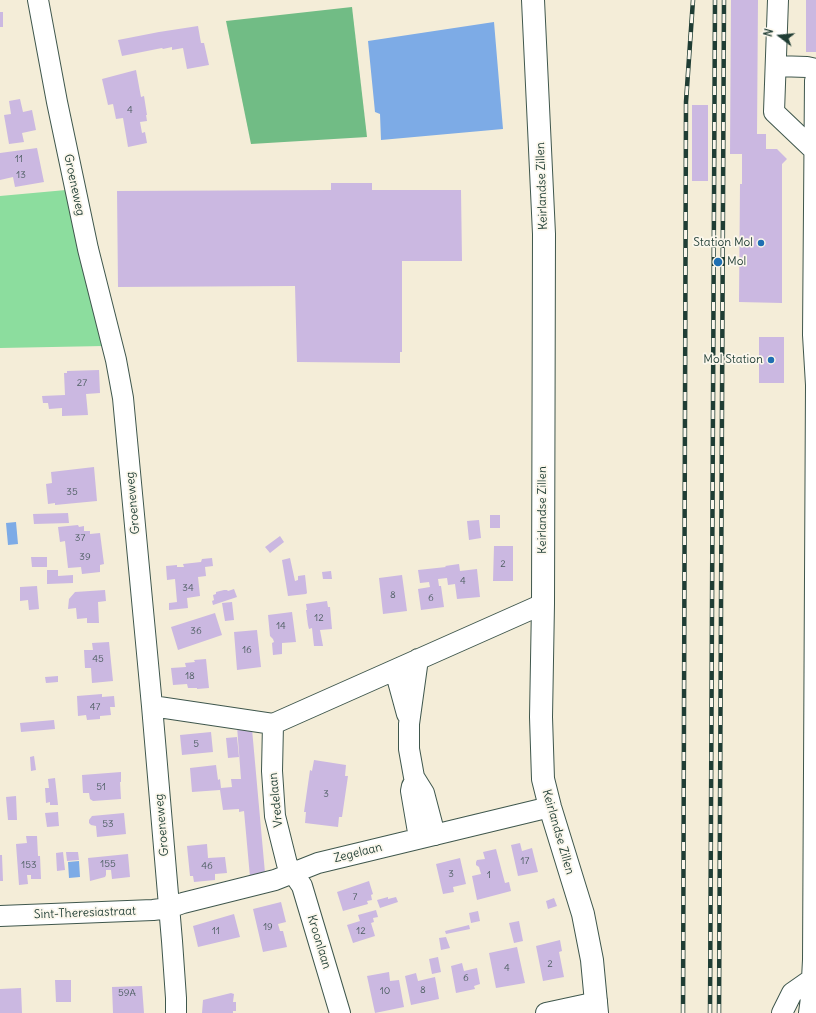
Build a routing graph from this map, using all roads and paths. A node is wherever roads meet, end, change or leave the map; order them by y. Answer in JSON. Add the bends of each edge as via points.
{"nodes":[{"id":1,"x":38,"y":0,"type":"edge"},
{"id":2,"x":533,"y":0,"type":"edge"},
{"id":3,"x":778,"y":0,"type":"edge"},
{"id":4,"x":776,"y":66,"type":"junction"},
{"id":5,"x":816,"y":69,"type":"edge"},
{"id":6,"x":816,"y":78,"type":"edge"},
{"id":7,"x":815,"y":151,"type":"junction"},
{"id":8,"x":816,"y":385,"type":"edge"},
{"id":9,"x":543,"y":604,"type":"junction"},
{"id":10,"x":418,"y":659,"type":"junction"},
{"id":11,"x":395,"y":670,"type":"junction"},
{"id":12,"x":152,"y":706,"type":"junction"},
{"id":13,"x":815,"y":719,"type":"edge"},
{"id":14,"x":273,"y":724,"type":"junction"},
{"id":15,"x":409,"y":724,"type":"junction"},
{"id":16,"x":550,"y":807,"type":"junction"},
{"id":17,"x":427,"y":837,"type":"junction"},
{"id":18,"x":293,"y":874,"type":"junction"},
{"id":19,"x":169,"y":908,"type":"junction"},
{"id":20,"x":0,"y":916,"type":"edge"},
{"id":21,"x":812,"y":979,"type":"junction"},
{"id":22,"x":597,"y":1008,"type":"edge"},
{"id":23,"x":176,"y":1013,"type":"edge"},
{"id":24,"x":340,"y":1013,"type":"edge"},
{"id":25,"x":546,"y":1013,"type":"edge"},
{"id":26,"x":782,"y":1013,"type":"edge"},
{"id":27,"x":809,"y":1013,"type":"edge"}],
"edges":[{"from":1,"to":12,"type":"street","name":"Groeneweg","via":[[58,110],[123,398]]},
{"from":2,"to":9,"type":"main road","name":"Keirlandse Zillen","via":[[544,234]]},
{"from":3,"to":4,"type":"street"},
{"from":4,"to":5,"type":"street","via":[[807,66]]},
{"from":4,"to":7,"type":"street","via":[[774,112]]},
{"from":6,"to":7,"type":"street"},
{"from":7,"to":8,"type":"street","via":[[813,335]]},
{"from":8,"to":13,"type":"street"},
{"from":9,"to":10,"type":"street"},
{"from":9,"to":16,"type":"main road","name":"Keirlandse Zillen","via":[[541,752],[543,779]]},
{"from":10,"to":11,"type":"street"},
{"from":10,"to":15,"type":"street"},
{"from":11,"to":14,"type":"street"},
{"from":11,"to":15,"type":"street"},
{"from":12,"to":14,"type":"street"},
{"from":12,"to":19,"type":"street","name":"Groeneweg"},
{"from":13,"to":21,"type":"street"},
{"from":14,"to":18,"type":"street","name":"Vredelaan","via":[[272,771],[275,816],[287,864]]},
{"from":15,"to":17,"type":"street","via":[[409,749],[414,777],[412,791]]},
{"from":16,"to":17,"type":"street","name":"Zegelaan"},
{"from":16,"to":22,"type":"main road","name":"Keirlandse Zillen","via":[[583,914],[592,960]]},
{"from":17,"to":18,"type":"street","name":"Zegelaan","via":[[318,863]]},
{"from":18,"to":19,"type":"street","name":"Zegelaan"},
{"from":18,"to":24,"type":"street","name":"Kroonlaan","via":[[302,886]]},
{"from":19,"to":20,"type":"street","name":"Sint-Theresiastraat"},
{"from":19,"to":23,"type":"street","name":"Groeneweg"},
{"from":21,"to":26,"type":"street","via":[[792,992]]},
{"from":21,"to":27,"type":"street"},
{"from":22,"to":25,"type":"street"}]}
